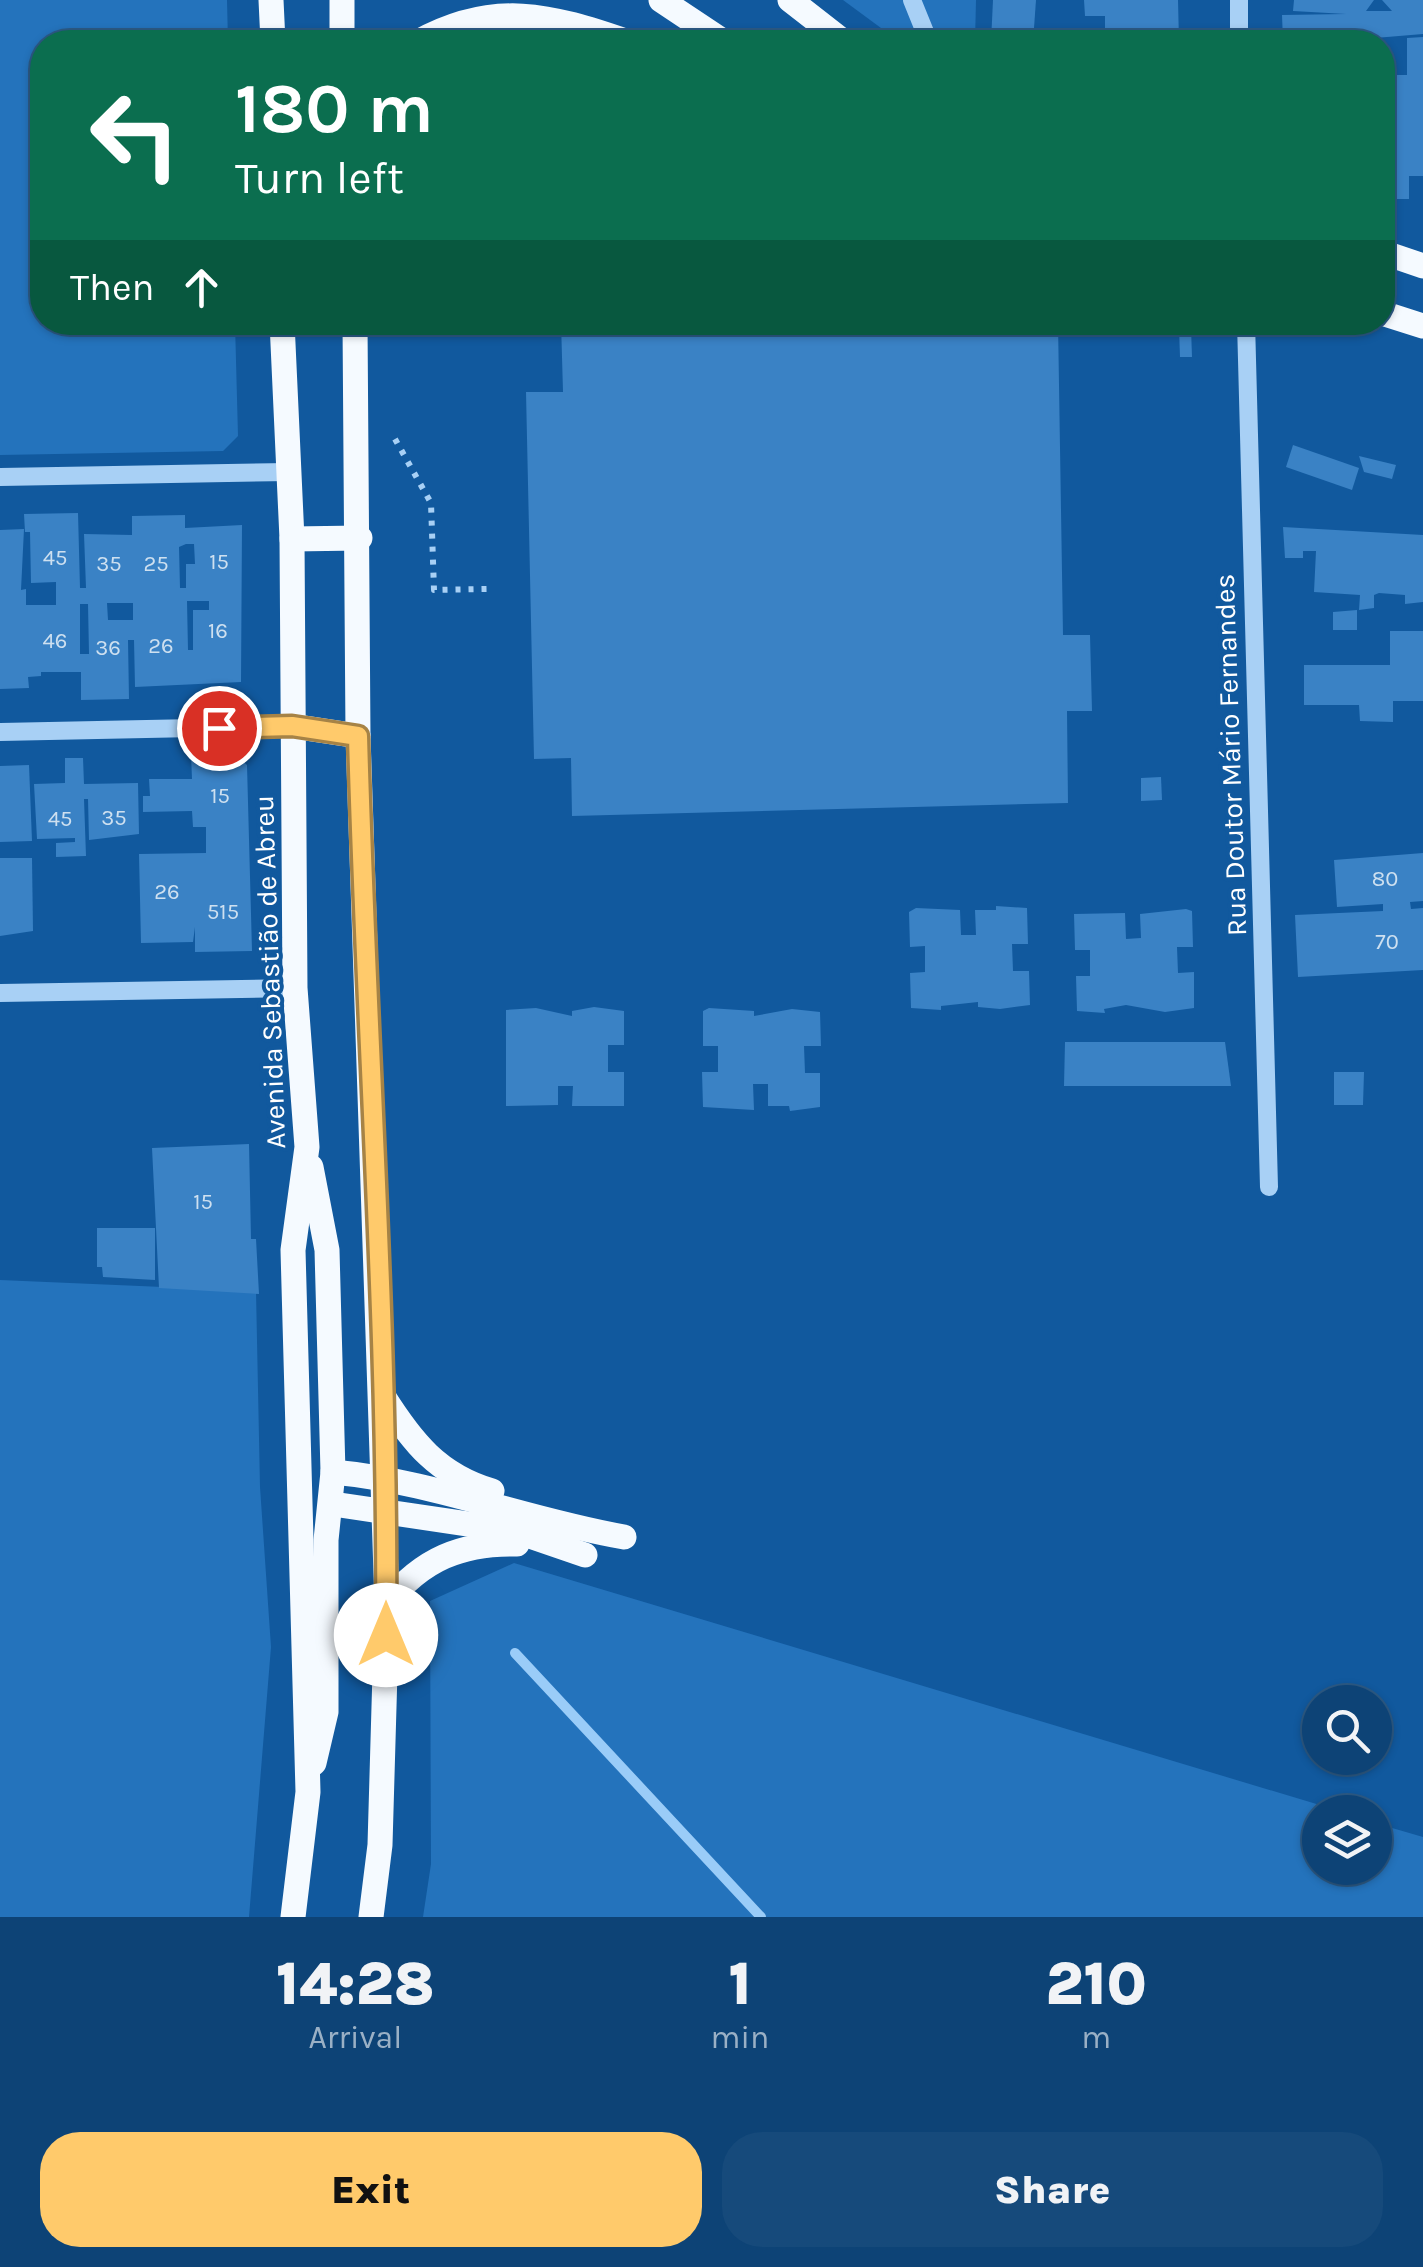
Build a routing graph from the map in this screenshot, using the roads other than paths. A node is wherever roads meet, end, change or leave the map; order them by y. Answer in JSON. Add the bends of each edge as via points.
{"nodes":[{"id":1,"x":271,"y":0,"type":"edge"},
{"id":2,"x":342,"y":0,"type":"edge"},
{"id":3,"x":661,"y":0,"type":"edge"},
{"id":4,"x":790,"y":0,"type":"edge"},
{"id":5,"x":912,"y":0,"type":"edge"},
{"id":6,"x":1239,"y":0,"type":"edge"},
{"id":7,"x":272,"y":30,"type":"edge"},
{"id":8,"x":342,"y":30,"type":"edge"},
{"id":9,"x":442,"y":30,"type":"edge"},
{"id":10,"x":592,"y":30,"type":"edge"},
{"id":11,"x":706,"y":30,"type":"edge"},
{"id":12,"x":829,"y":30,"type":"edge"},
{"id":13,"x":924,"y":30,"type":"edge"},
{"id":14,"x":1239,"y":30,"type":"edge"},
{"id":15,"x":1395,"y":256,"type":"edge"},
{"id":16,"x":1423,"y":266,"type":"edge"},
{"id":17,"x":1395,"y":317,"type":"edge"},
{"id":18,"x":1423,"y":326,"type":"edge"},
{"id":19,"x":283,"y":335,"type":"edge"},
{"id":20,"x":355,"y":335,"type":"edge"},
{"id":21,"x":1246,"y":335,"type":"edge"},
{"id":22,"x":289,"y":472,"type":"junction"},
{"id":23,"x":0,"y":477,"type":"edge"},
{"id":24,"x":360,"y":538,"type":"junction"},
{"id":25,"x":292,"y":539,"type":"junction"},
{"id":26,"x":292,"y":726,"type":"junction"},
{"id":27,"x":0,"y":732,"type":"edge"},
{"id":28,"x":358,"y":736,"type":"junction"},
{"id":29,"x":295,"y":988,"type":"junction"},
{"id":30,"x":0,"y":993,"type":"edge"},
{"id":31,"x":308,"y":1147,"type":"junction"},
{"id":32,"x":1269,"y":1187,"type":"dead end"},
{"id":33,"x":381,"y":1394,"type":"junction"},
{"id":34,"x":333,"y":1472,"type":"junction"},
{"id":35,"x":382,"y":1477,"type":"junction"},
{"id":36,"x":333,"y":1504,"type":"junction"},
{"id":37,"x":386,"y":1512,"type":"junction"},
{"id":38,"x":387,"y":1602,"type":"junction"},
{"id":39,"x":308,"y":1792,"type":"junction"},
{"id":40,"x":293,"y":1917,"type":"edge"},
{"id":41,"x":370,"y":1917,"type":"edge"}],
"edges":[{"from":1,"to":7,"type":"main road"},
{"from":2,"to":8,"type":"main road"},
{"from":3,"to":11,"type":"main road"},
{"from":4,"to":12,"type":"main road"},
{"from":5,"to":13,"type":"street"},
{"from":6,"to":14,"type":"street"},
{"from":9,"to":10,"type":"main road","via":[[498,12],[549,16]]},
{"from":15,"to":16,"type":"main road"},
{"from":17,"to":18,"type":"main road"},
{"from":19,"to":22,"type":"main road","name":"Avenida Sebastião de Abreu"},
{"from":20,"to":24,"type":"main road"},
{"from":21,"to":32,"type":"street","name":"Rua Doutor Mário Fernandes"},
{"from":22,"to":23,"type":"street"},
{"from":22,"to":25,"type":"main road","name":"Avenida Sebastião de Abreu"},
{"from":24,"to":25,"type":"main road"},
{"from":24,"to":28,"type":"main road"},
{"from":25,"to":26,"type":"main road","name":"Avenida Sebastião de Abreu"},
{"from":26,"to":27,"type":"street"},
{"from":26,"to":28,"type":"main road"},
{"from":26,"to":29,"type":"main road","name":"Avenida Sebastião de Abreu"},
{"from":28,"to":33,"type":"main road"},
{"from":29,"to":30,"type":"street"},
{"from":29,"to":31,"type":"main road","name":"Avenida Sebastião de Abreu"},
{"from":31,"to":34,"type":"main road","via":[[328,1250]]},
{"from":31,"to":39,"type":"main road","name":"Avenida Sebastião de Abreu","via":[[293,1250]]},
{"from":33,"to":35,"type":"main road"},
{"from":33,"to":35,"type":"main road","via":[[430,1461],[466,1483],[624,1537]]},
{"from":34,"to":35,"type":"main road"},
{"from":34,"to":36,"type":"main road"},
{"from":35,"to":37,"type":"main road"},
{"from":36,"to":37,"type":"main road"},
{"from":36,"to":39,"type":"main road","via":[[326,1540],[326,1712]]},
{"from":37,"to":38,"type":"main road"},
{"from":37,"to":38,"type":"main road","via":[[515,1531],[586,1555],[525,1545],[458,1549],[416,1570]]},
{"from":38,"to":41,"type":"main road","via":[[381,1826]]},
{"from":39,"to":40,"type":"main road","name":"Avenida Sebastião de Abreu"}]}
